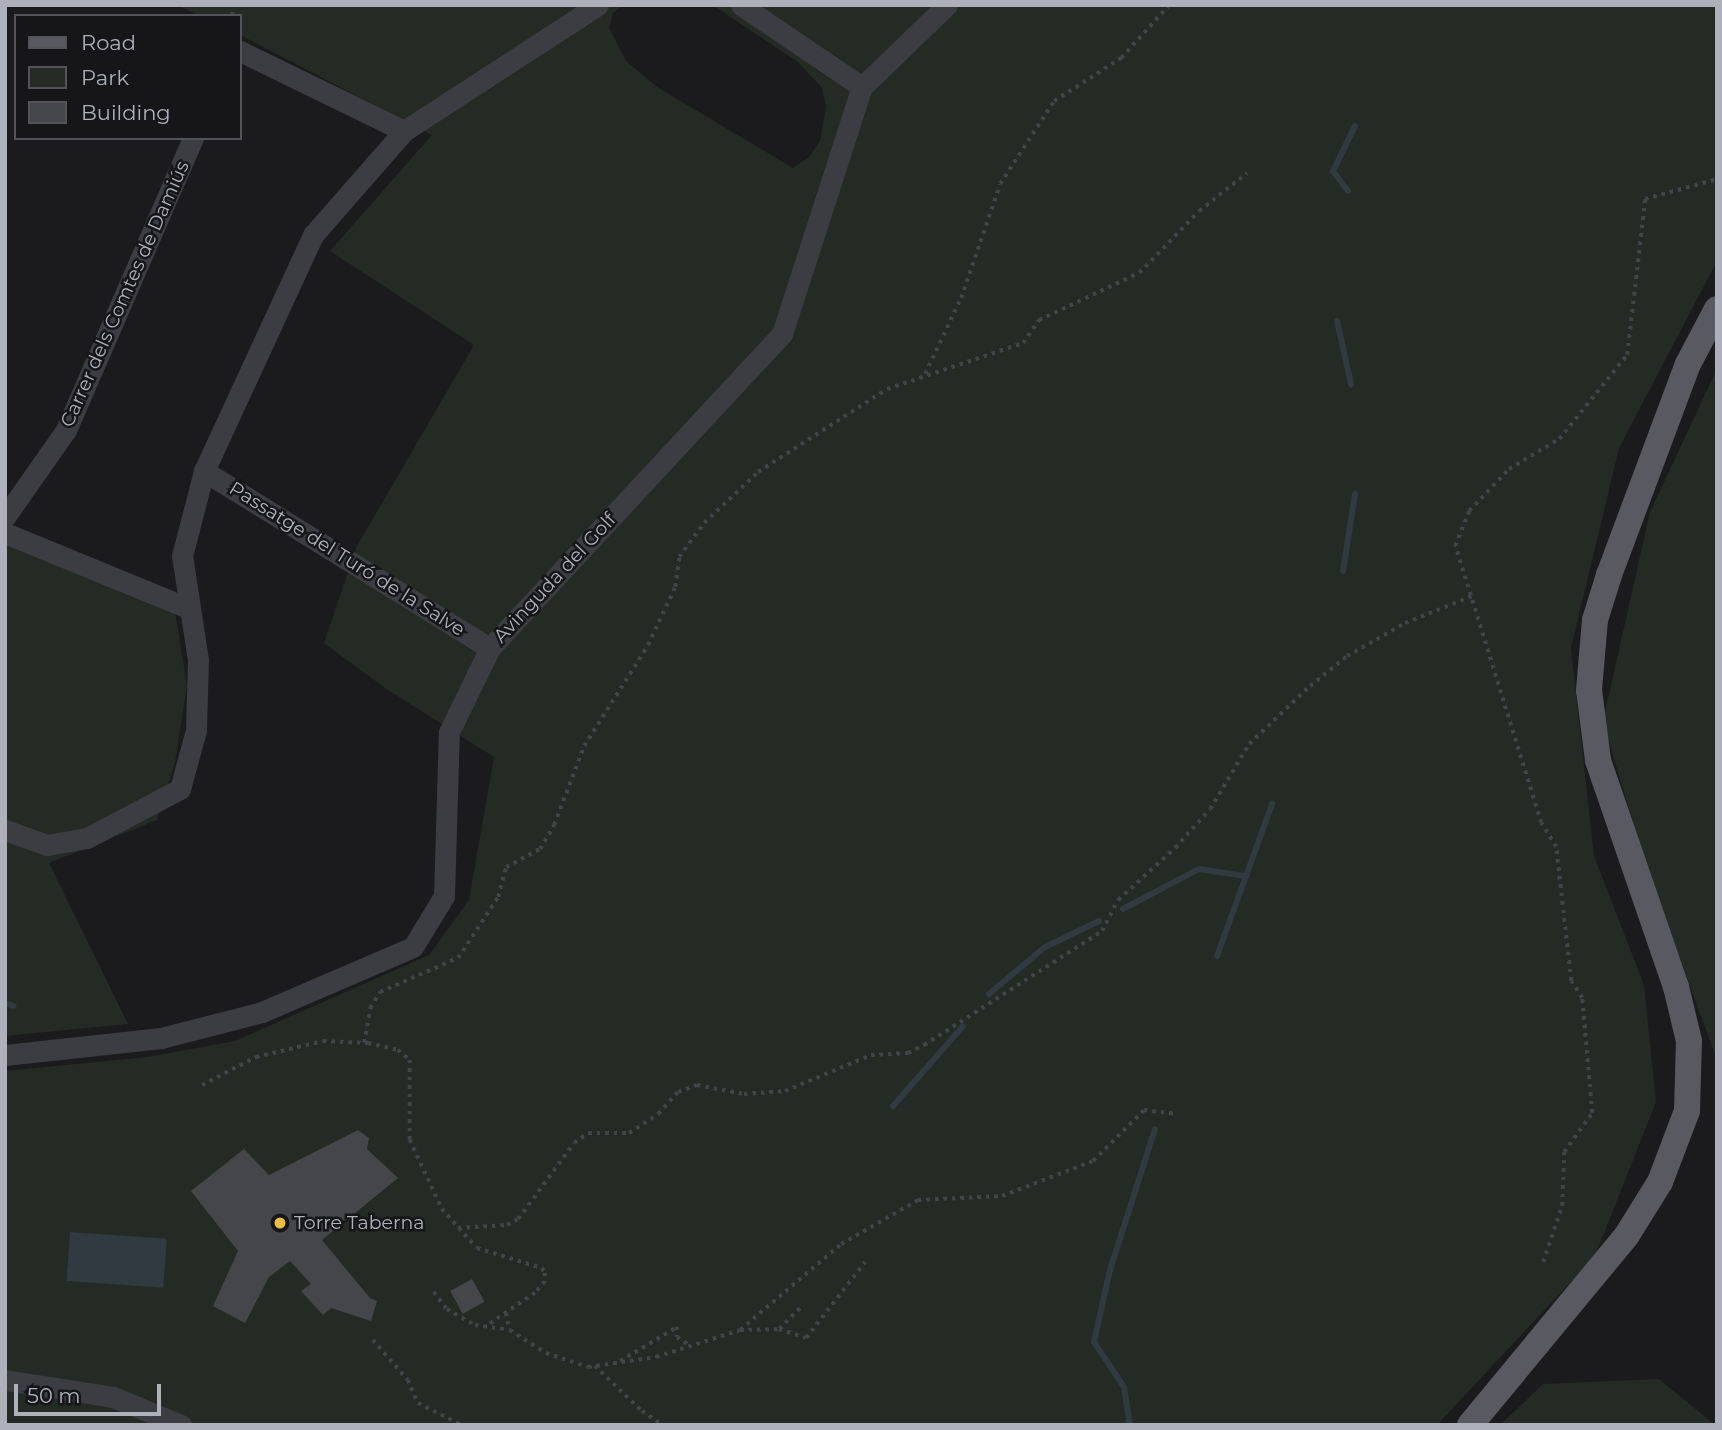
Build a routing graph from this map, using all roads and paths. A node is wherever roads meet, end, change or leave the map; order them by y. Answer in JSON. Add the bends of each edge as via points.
{"nodes":[{"id":1,"x":597,"y":5,"type":"edge"},
{"id":2,"x":741,"y":5,"type":"edge"},
{"id":3,"x":947,"y":5,"type":"edge"},
{"id":4,"x":1169,"y":5,"type":"edge"},
{"id":5,"x":242,"y":52,"type":"edge"},
{"id":6,"x":862,"y":87,"type":"junction"},
{"id":7,"x":404,"y":131,"type":"junction"},
{"id":8,"x":192,"y":140,"type":"edge"},
{"id":9,"x":1247,"y":173,"type":"dead end"},
{"id":10,"x":1717,"y":179,"type":"edge"},
{"id":11,"x":1717,"y":309,"type":"edge"},
{"id":12,"x":925,"y":374,"type":"junction"},
{"id":13,"x":204,"y":471,"type":"junction"},
{"id":14,"x":5,"y":517,"type":"edge"},
{"id":15,"x":5,"y":533,"type":"edge"},
{"id":16,"x":1472,"y":596,"type":"junction"},
{"id":17,"x":190,"y":609,"type":"junction"},
{"id":18,"x":490,"y":648,"type":"junction"},
{"id":19,"x":5,"y":830,"type":"edge"},
{"id":20,"x":364,"y":1043,"type":"junction"},
{"id":21,"x":5,"y":1055,"type":"edge"},
{"id":22,"x":202,"y":1085,"type":"dead end"},
{"id":23,"x":1175,"y":1114,"type":"dead end"},
{"id":24,"x":458,"y":1228,"type":"junction"},
{"id":25,"x":865,"y":1262,"type":"dead end"},
{"id":26,"x":1543,"y":1262,"type":"dead end"},
{"id":27,"x":434,"y":1292,"type":"dead end"},
{"id":28,"x":801,"y":1307,"type":"dead end"},
{"id":29,"x":506,"y":1313,"type":"junction"},
{"id":30,"x":487,"y":1326,"type":"junction"},
{"id":31,"x":779,"y":1329,"type":"junction"},
{"id":32,"x":510,"y":1330,"type":"junction"},
{"id":33,"x":740,"y":1331,"type":"junction"},
{"id":34,"x":373,"y":1340,"type":"dead end"},
{"id":35,"x":692,"y":1347,"type":"junction"},
{"id":36,"x":618,"y":1363,"type":"junction"},
{"id":37,"x":595,"y":1366,"type":"junction"},
{"id":38,"x":5,"y":1380,"type":"edge"},
{"id":39,"x":181,"y":1425,"type":"edge"},
{"id":40,"x":462,"y":1425,"type":"edge"},
{"id":41,"x":663,"y":1425,"type":"edge"},
{"id":42,"x":1470,"y":1425,"type":"edge"}],
"edges":[{"from":1,"to":7,"type":"street"},
{"from":2,"to":6,"type":"street"},
{"from":3,"to":6,"type":"street","name":"Avinguda del Golf"},
{"from":4,"to":12,"type":"path","via":[[1121,58],[1054,101],[1000,184],[961,298]]},
{"from":5,"to":7,"type":"street"},
{"from":6,"to":18,"type":"street","name":"Avinguda del Golf","via":[[782,334]]},
{"from":7,"to":13,"type":"street","via":[[313,235]]},
{"from":8,"to":14,"type":"street","name":"Carrer dels Comtes de Damiús","via":[[66,430]]},
{"from":9,"to":12,"type":"path","via":[[1199,211],[1139,273],[1039,320],[1023,343]]},
{"from":10,"to":16,"type":"path","via":[[1645,199],[1626,355],[1559,439],[1508,469],[1469,511],[1455,547]]},
{"from":11,"to":42,"type":"main road","via":[[1688,364],[1609,575],[1595,620],[1589,690],[1598,760],[1676,988],[1689,1041],[1687,1111],[1660,1182],[1627,1235]]},
{"from":12,"to":20,"type":"path","via":[[887,389],[800,442],[758,472],[704,523],[679,556],[675,587],[659,622],[584,746],[540,849],[506,867],[498,897],[458,958],[380,992],[370,1008]]},
{"from":13,"to":17,"type":"street","via":[[182,556]]},
{"from":13,"to":18,"type":"street","name":"Passatge del Turó de la Salve"},
{"from":15,"to":17,"type":"street"},
{"from":16,"to":24,"type":"path","via":[[1405,623],[1347,656],[1310,686],[1249,744],[1210,809],[1118,900],[1102,931],[924,1045],[908,1053],[871,1055],[785,1091],[744,1094],[697,1085],[678,1092],[658,1114],[629,1133],[588,1133],[574,1143],[518,1219],[507,1225]]},
{"from":16,"to":26,"type":"path","via":[[1541,823],[1556,847],[1571,982],[1582,998],[1592,1113],[1564,1152],[1562,1206]]},
{"from":17,"to":19,"type":"street","via":[[198,660],[196,730],[180,789],[88,838],[47,845]]},
{"from":18,"to":21,"type":"street","name":"Avinguda del Golf","via":[[449,732],[444,896],[413,947],[262,1012],[161,1038]]},
{"from":20,"to":22,"type":"path","via":[[291,1046],[256,1057]]},
{"from":20,"to":24,"type":"path","via":[[398,1050],[410,1060],[410,1140],[425,1180]]},
{"from":23,"to":33,"type":"path","via":[[1144,1110],[1093,1161],[1002,1196],[918,1200],[841,1244]]},
{"from":24,"to":29,"type":"path","via":[[477,1248],[542,1268],[545,1282]]},
{"from":25,"to":31,"type":"path","via":[[836,1295],[813,1333],[806,1338]]},
{"from":27,"to":30,"type":"path","via":[[447,1308],[474,1325]]},
{"from":28,"to":31,"type":"path"},
{"from":29,"to":30,"type":"path"},
{"from":29,"to":32,"type":"path"},
{"from":30,"to":32,"type":"path"},
{"from":31,"to":33,"type":"path"},
{"from":32,"to":37,"type":"path","via":[[546,1353]]},
{"from":33,"to":35,"type":"path"},
{"from":34,"to":40,"type":"path","via":[[408,1380],[418,1403]]},
{"from":35,"to":36,"type":"path"},
{"from":35,"to":36,"type":"path","via":[[677,1337],[677,1327]]},
{"from":36,"to":37,"type":"path"},
{"from":37,"to":41,"type":"path"},
{"from":38,"to":39,"type":"street","via":[[113,1397]]}]}
